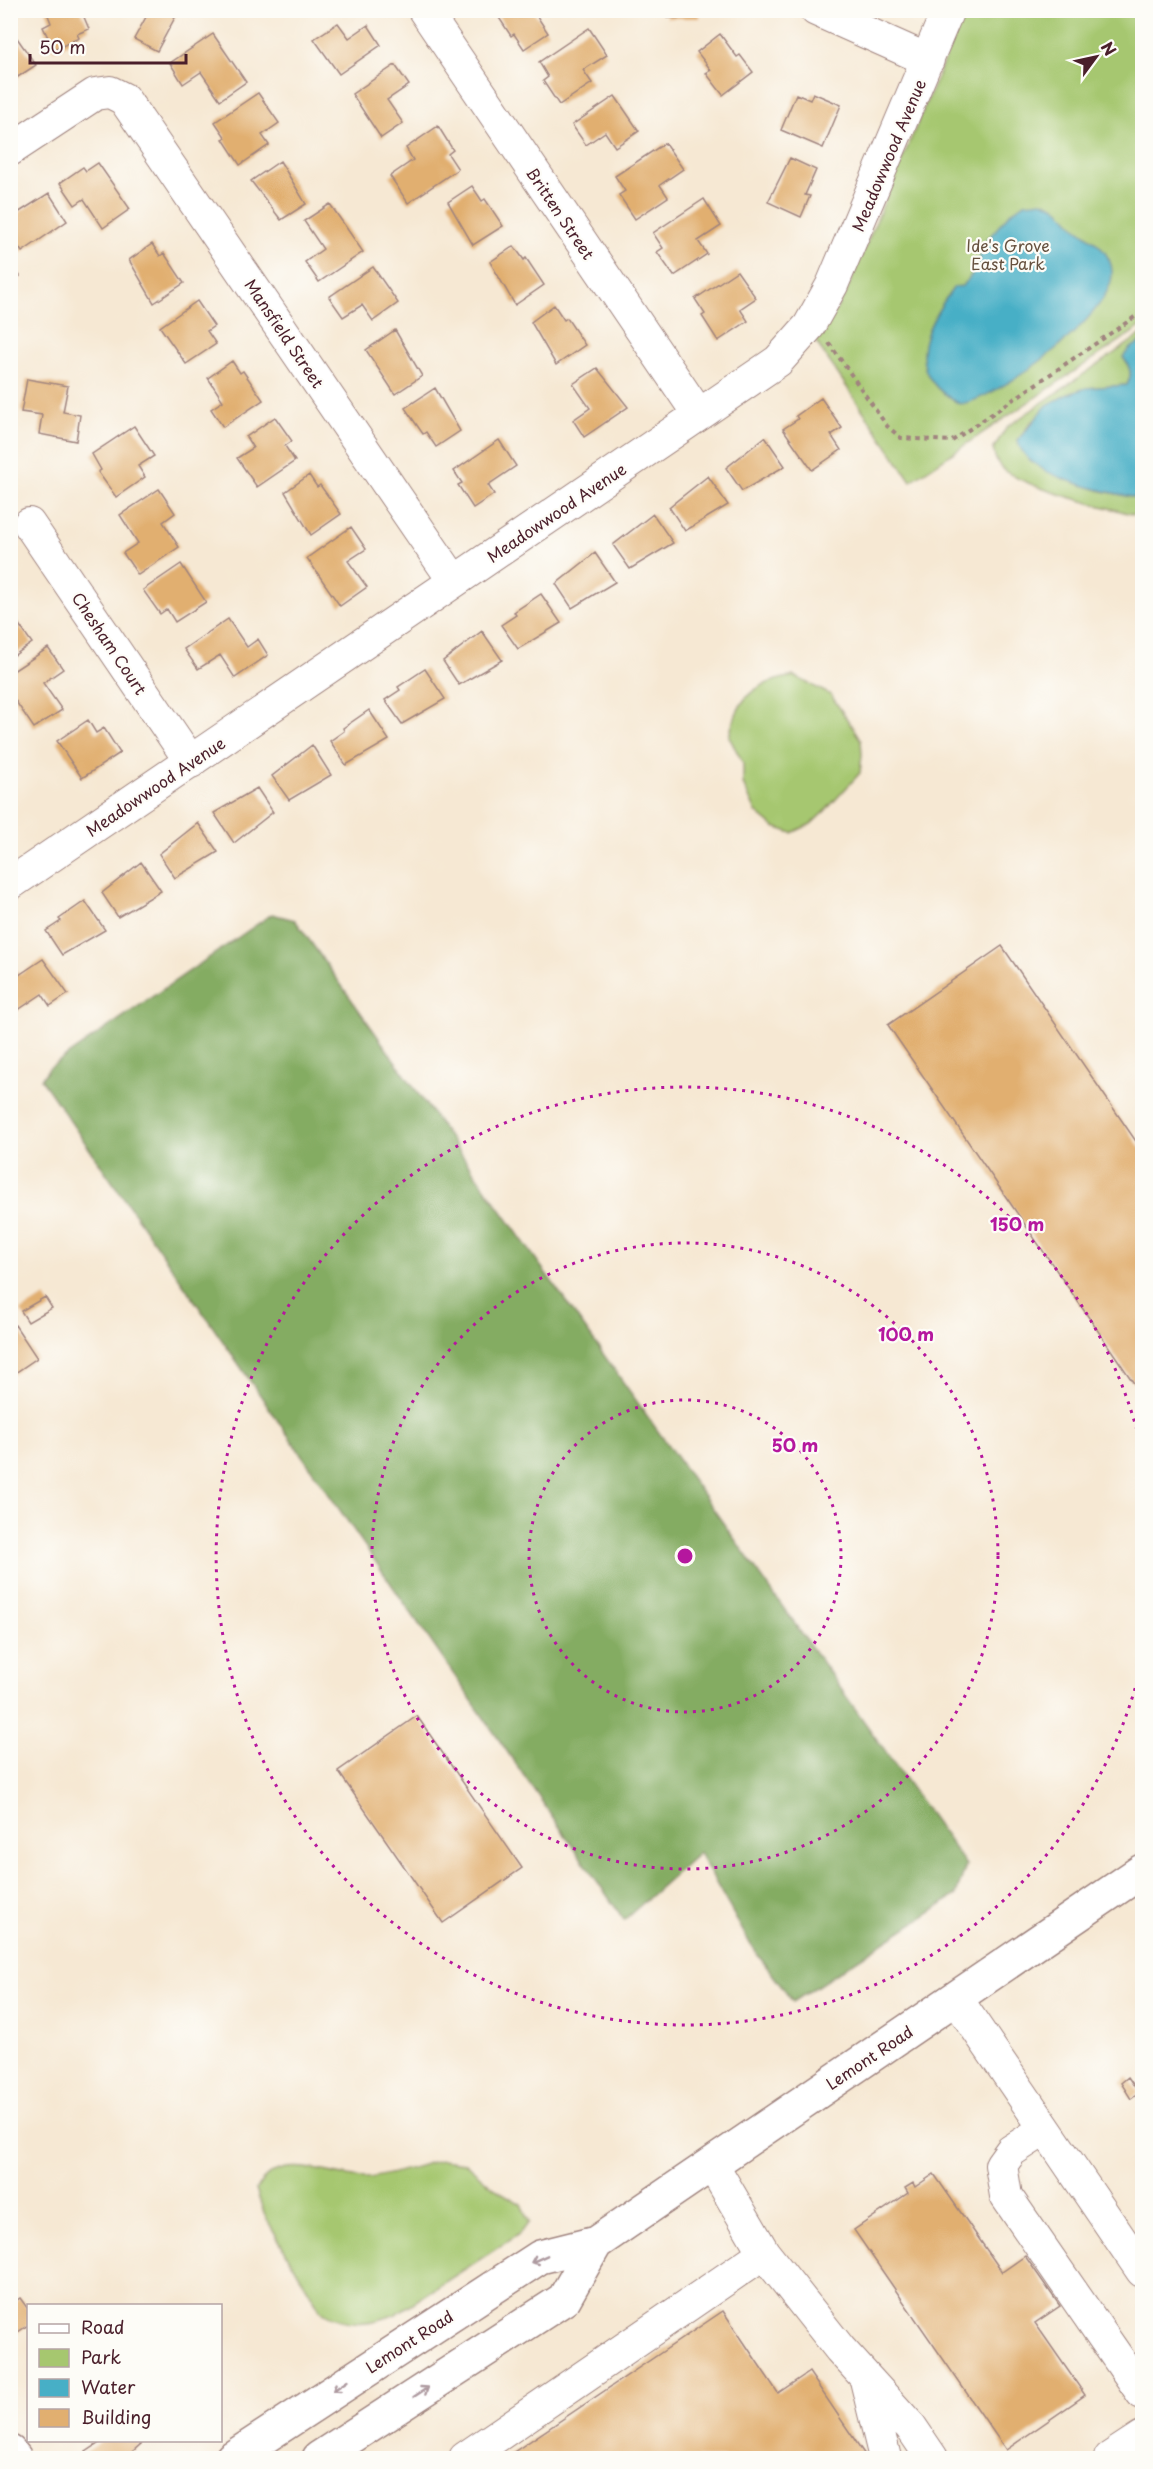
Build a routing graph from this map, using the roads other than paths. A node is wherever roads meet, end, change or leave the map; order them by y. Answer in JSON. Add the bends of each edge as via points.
{"nodes":[{"id":1,"x":423,"y":10,"type":"edge"},
{"id":2,"x":816,"y":10,"type":"edge"},
{"id":3,"x":948,"y":10,"type":"edge"},
{"id":4,"x":928,"y":60,"type":"junction"},
{"id":5,"x":10,"y":150,"type":"edge"},
{"id":6,"x":699,"y":415,"type":"junction"},
{"id":7,"x":29,"y":524,"type":"dead end"},
{"id":8,"x":454,"y":581,"type":"junction"},
{"id":9,"x":191,"y":762,"type":"junction"},
{"id":10,"x":10,"y":884,"type":"edge"},
{"id":11,"x":1143,"y":1871,"type":"edge"},
{"id":12,"x":956,"y":1998,"type":"junction"},
{"id":13,"x":1045,"y":2128,"type":"junction"},
{"id":14,"x":712,"y":2164,"type":"junction"},
{"id":15,"x":596,"y":2243,"type":"junction"},
{"id":16,"x":764,"y":2253,"type":"junction"},
{"id":17,"x":1143,"y":2271,"type":"edge"},
{"id":18,"x":865,"y":2377,"type":"junction"},
{"id":19,"x":1143,"y":2393,"type":"edge"},
{"id":20,"x":1143,"y":2436,"type":"edge"},
{"id":21,"x":10,"y":2451,"type":"edge"},
{"id":22,"x":15,"y":2458,"type":"edge"},
{"id":23,"x":232,"y":2458,"type":"edge"},
{"id":24,"x":319,"y":2458,"type":"edge"},
{"id":25,"x":465,"y":2458,"type":"edge"},
{"id":26,"x":885,"y":2458,"type":"edge"},
{"id":27,"x":932,"y":2458,"type":"edge"},
{"id":28,"x":1110,"y":2458,"type":"edge"}],
"edges":[{"from":1,"to":6,"type":"street","name":"Britten Street"},
{"from":2,"to":4,"type":"street"},
{"from":3,"to":4,"type":"street","name":"Meadowwood Avenue"},
{"from":4,"to":6,"type":"street","name":"Meadowwood Avenue","via":[[832,285],[813,320],[778,361]]},
{"from":5,"to":8,"type":"street","name":"Mansfield Street","via":[[95,94],[110,92],[129,105]]},
{"from":6,"to":8,"type":"street","name":"Meadowwood Avenue"},
{"from":7,"to":9,"type":"street","name":"Chesham Court"},
{"from":8,"to":9,"type":"street","name":"Meadowwood Avenue"},
{"from":9,"to":10,"type":"street","name":"Meadowwood Avenue"},
{"from":11,"to":12,"type":"main road","name":"Lemont Road"},
{"from":12,"to":13,"type":"street"},
{"from":12,"to":14,"type":"main road","name":"Lemont Road"},
{"from":13,"to":17,"type":"street"},
{"from":13,"to":19,"type":"street","via":[[1011,2151],[1001,2165],[1005,2196]]},
{"from":14,"to":15,"type":"main road","name":"Lemont Road"},
{"from":14,"to":16,"type":"street"},
{"from":15,"to":23,"type":"main road","name":"Lemont Road","one_way":true,"via":[[540,2257]]},
{"from":24,"to":15,"type":"main road","name":"Lemont Road","one_way":true,"via":[[564,2299]]},
{"from":16,"to":18,"type":"street"},
{"from":16,"to":25,"type":"street"},
{"from":18,"to":26,"type":"street"},
{"from":18,"to":27,"type":"street","via":[[911,2427]]},
{"from":20,"to":28,"type":"street"},
{"from":21,"to":22,"type":"main road"}]}
